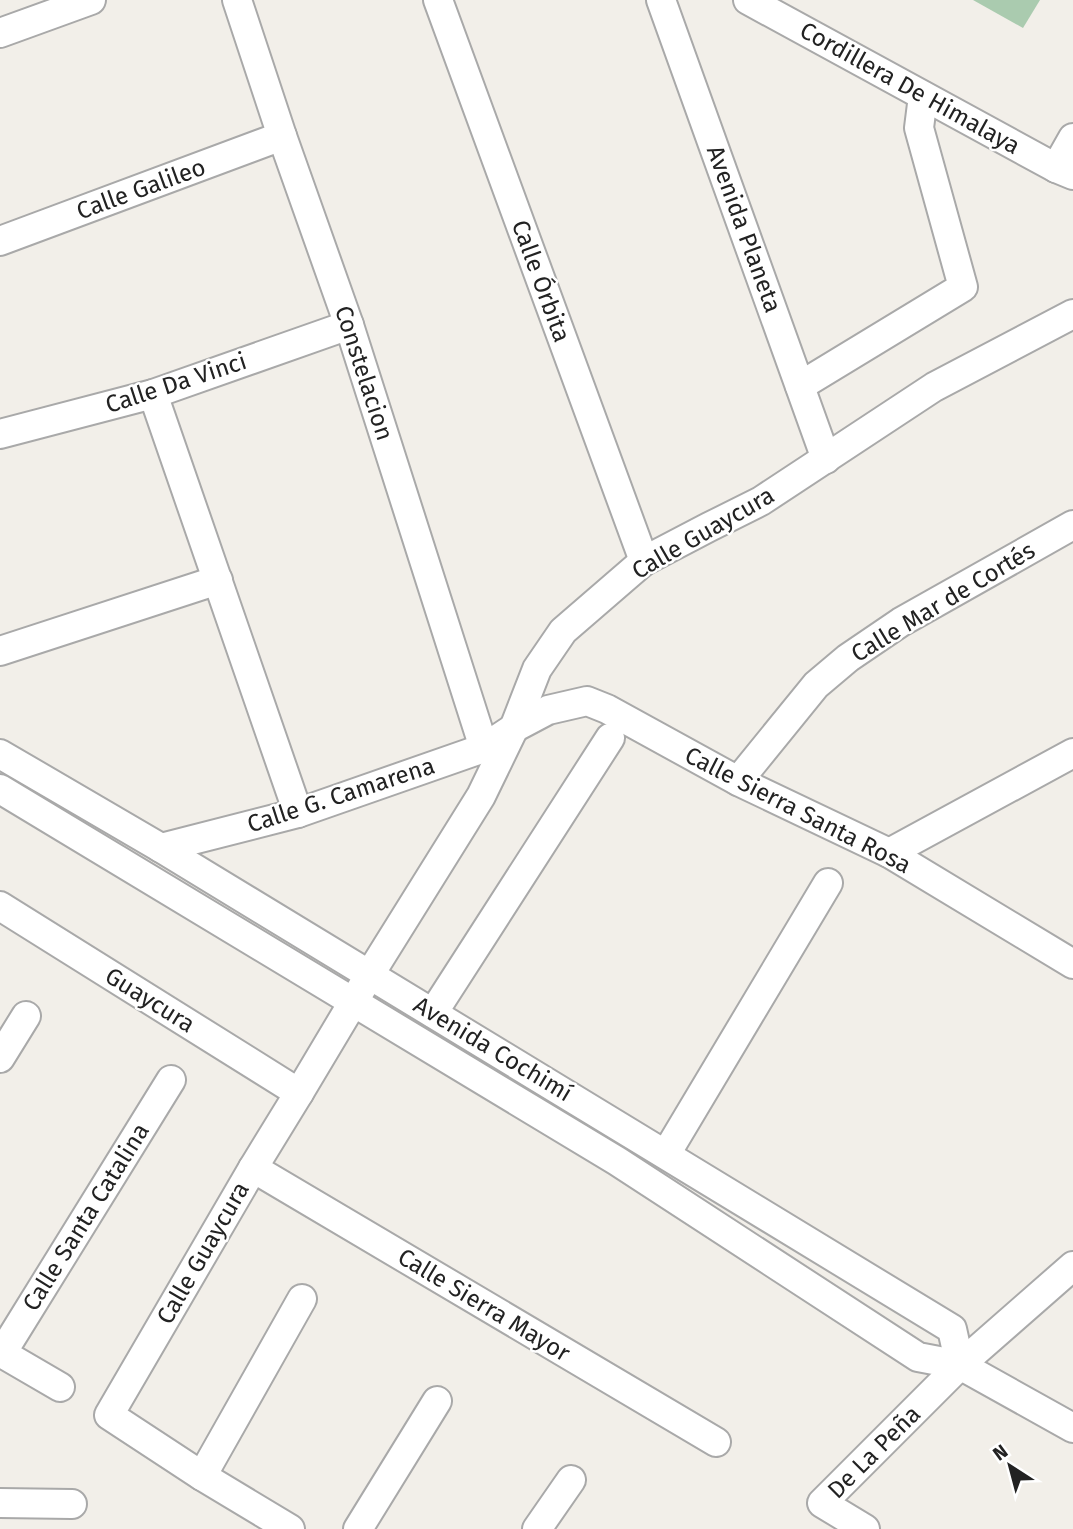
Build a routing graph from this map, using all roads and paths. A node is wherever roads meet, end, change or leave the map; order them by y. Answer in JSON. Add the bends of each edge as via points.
{"nodes":[{"id":1,"x":91,"y":0,"type":"edge"},
{"id":2,"x":237,"y":0,"type":"edge"},
{"id":3,"x":438,"y":0,"type":"edge"},
{"id":4,"x":661,"y":0,"type":"edge"},
{"id":5,"x":748,"y":0,"type":"edge"},
{"id":6,"x":0,"y":33,"type":"edge"},
{"id":7,"x":923,"y":96,"type":"junction"},
{"id":8,"x":282,"y":136,"type":"junction"},
{"id":9,"x":1073,"y":138,"type":"edge"},
{"id":10,"x":1064,"y":172,"type":"edge"},
{"id":11,"x":0,"y":241,"type":"edge"},
{"id":12,"x":1073,"y":314,"type":"edge"},
{"id":13,"x":349,"y":326,"type":"junction"},
{"id":14,"x":800,"y":386,"type":"junction"},
{"id":15,"x":153,"y":394,"type":"junction"},
{"id":16,"x":0,"y":434,"type":"edge"},
{"id":17,"x":826,"y":459,"type":"junction"},
{"id":18,"x":1073,"y":525,"type":"edge"},
{"id":19,"x":645,"y":562,"type":"junction"},
{"id":20,"x":218,"y":580,"type":"junction"},
{"id":21,"x":0,"y":651,"type":"edge"},
{"id":22,"x":514,"y":727,"type":"junction"},
{"id":23,"x":610,"y":738,"type":"dead end"},
{"id":24,"x":484,"y":748,"type":"junction"},
{"id":25,"x":1073,"y":753,"type":"edge"},
{"id":26,"x":0,"y":754,"type":"edge"},
{"id":27,"x":738,"y":781,"type":"junction"},
{"id":28,"x":0,"y":789,"type":"edge"},
{"id":29,"x":298,"y":813,"type":"junction"},
{"id":30,"x":162,"y":848,"type":"junction"},
{"id":31,"x":889,"y":853,"type":"junction"},
{"id":32,"x":828,"y":883,"type":"dead end"},
{"id":33,"x":0,"y":906,"type":"edge"},
{"id":34,"x":1073,"y":964,"type":"edge"},
{"id":35,"x":370,"y":974,"type":"junction"},
{"id":36,"x":353,"y":1001,"type":"junction"},
{"id":37,"x":433,"y":1013,"type":"junction"},
{"id":38,"x":26,"y":1016,"type":"dead end"},
{"id":39,"x":0,"y":1058,"type":"edge"},
{"id":40,"x":171,"y":1080,"type":"dead end"},
{"id":41,"x":299,"y":1093,"type":"junction"},
{"id":42,"x":666,"y":1154,"type":"junction"},
{"id":43,"x":253,"y":1168,"type":"junction"},
{"id":44,"x":1073,"y":1266,"type":"edge"},
{"id":45,"x":302,"y":1299,"type":"dead end"},
{"id":46,"x":1,"y":1352,"type":"edge"},
{"id":47,"x":960,"y":1365,"type":"junction"},
{"id":48,"x":60,"y":1387,"type":"dead end"},
{"id":49,"x":437,"y":1401,"type":"dead end"},
{"id":50,"x":1073,"y":1428,"type":"edge"},
{"id":51,"x":716,"y":1442,"type":"dead end"},
{"id":52,"x":202,"y":1476,"type":"junction"},
{"id":53,"x":571,"y":1479,"type":"dead end"},
{"id":54,"x":0,"y":1503,"type":"edge"},
{"id":55,"x":72,"y":1504,"type":"dead end"},
{"id":56,"x":290,"y":1529,"type":"edge"},
{"id":57,"x":358,"y":1529,"type":"edge"},
{"id":58,"x":537,"y":1529,"type":"edge"},
{"id":59,"x":865,"y":1529,"type":"edge"}],
"edges":[{"from":1,"to":6,"type":"street"},
{"from":2,"to":8,"type":"street","name":"Constelacion"},
{"from":3,"to":19,"type":"street","name":"Calle Órbita"},
{"from":4,"to":14,"type":"street","name":"Avenida Planeta"},
{"from":5,"to":7,"type":"street","name":"Cordillera De Himalaya"},
{"from":7,"to":10,"type":"street","name":"Cordillera De Himalaya"},
{"from":7,"to":14,"type":"street","via":[[919,128],[963,287]]},
{"from":8,"to":11,"type":"street","name":"Calle Galileo"},
{"from":8,"to":13,"type":"street","name":"Constelacion"},
{"from":9,"to":10,"type":"street"},
{"from":12,"to":17,"type":"street","name":"Calle Guaycura","via":[[934,387]]},
{"from":13,"to":15,"type":"street","name":"Calle Da Vinci"},
{"from":13,"to":24,"type":"street","name":"Constelacion"},
{"from":14,"to":17,"type":"street","name":"Avenida Planeta"},
{"from":15,"to":16,"type":"street","name":"Calle Da Vinci"},
{"from":15,"to":20,"type":"street"},
{"from":17,"to":19,"type":"street","name":"Calle Guaycura","via":[[761,502]]},
{"from":18,"to":27,"type":"street","name":"Calle Mar de Cortés","via":[[901,622],[848,658],[816,685]]},
{"from":19,"to":22,"type":"street","name":"Calle Guaycura","via":[[563,631],[537,669]]},
{"from":20,"to":21,"type":"street"},
{"from":20,"to":29,"type":"street"},
{"from":22,"to":24,"type":"street","name":"Calle G. Camarena"},
{"from":22,"to":27,"type":"street","name":"Calle Sierra Santa Rosa","via":[[548,710],[587,701]]},
{"from":22,"to":35,"type":"street","name":"Calle Guaycura","via":[[481,796]]},
{"from":23,"to":37,"type":"street"},
{"from":24,"to":29,"type":"street","name":"Calle G. Camarena"},
{"from":25,"to":31,"type":"street"},
{"from":26,"to":30,"type":"street","name":"Avenida Cochimí"},
{"from":27,"to":31,"type":"street","name":"Calle Sierra Santa Rosa"},
{"from":28,"to":36,"type":"street","name":"Avenida Cochimí"},
{"from":29,"to":30,"type":"street","name":"Calle G. Camarena"},
{"from":30,"to":35,"type":"street","name":"Avenida Cochimí"},
{"from":31,"to":34,"type":"street","name":"Calle Sierra Santa Rosa"},
{"from":32,"to":42,"type":"street"},
{"from":33,"to":41,"type":"street","name":"Guaycura"},
{"from":35,"to":36,"type":"street","name":"Calle Guaycura"},
{"from":35,"to":37,"type":"street","name":"Avenida Cochimí"},
{"from":36,"to":41,"type":"street","name":"Calle Guaycura"},
{"from":36,"to":47,"type":"street","name":"Avenida Cochimí","via":[[617,1161],[918,1357]]},
{"from":37,"to":42,"type":"street","name":"Avenida Cochimí"},
{"from":38,"to":39,"type":"street"},
{"from":40,"to":46,"type":"street","name":"Calle Santa Catalina"},
{"from":41,"to":43,"type":"street","name":"Calle Guaycura"},
{"from":42,"to":47,"type":"street","name":"Avenida Cochimí","via":[[952,1329]]},
{"from":43,"to":51,"type":"street","name":"Calle Sierra Mayor"},
{"from":43,"to":52,"type":"street","name":"Calle Guaycura","via":[[109,1415]]},
{"from":44,"to":47,"type":"street"},
{"from":45,"to":52,"type":"street"},
{"from":46,"to":48,"type":"street"},
{"from":47,"to":50,"type":"street","name":"Avenida Cochimí"},
{"from":47,"to":59,"type":"street","name":"De La Peña","via":[[822,1503]]},
{"from":49,"to":57,"type":"street"},
{"from":52,"to":56,"type":"street"},
{"from":53,"to":58,"type":"street"},
{"from":54,"to":55,"type":"street"}]}
